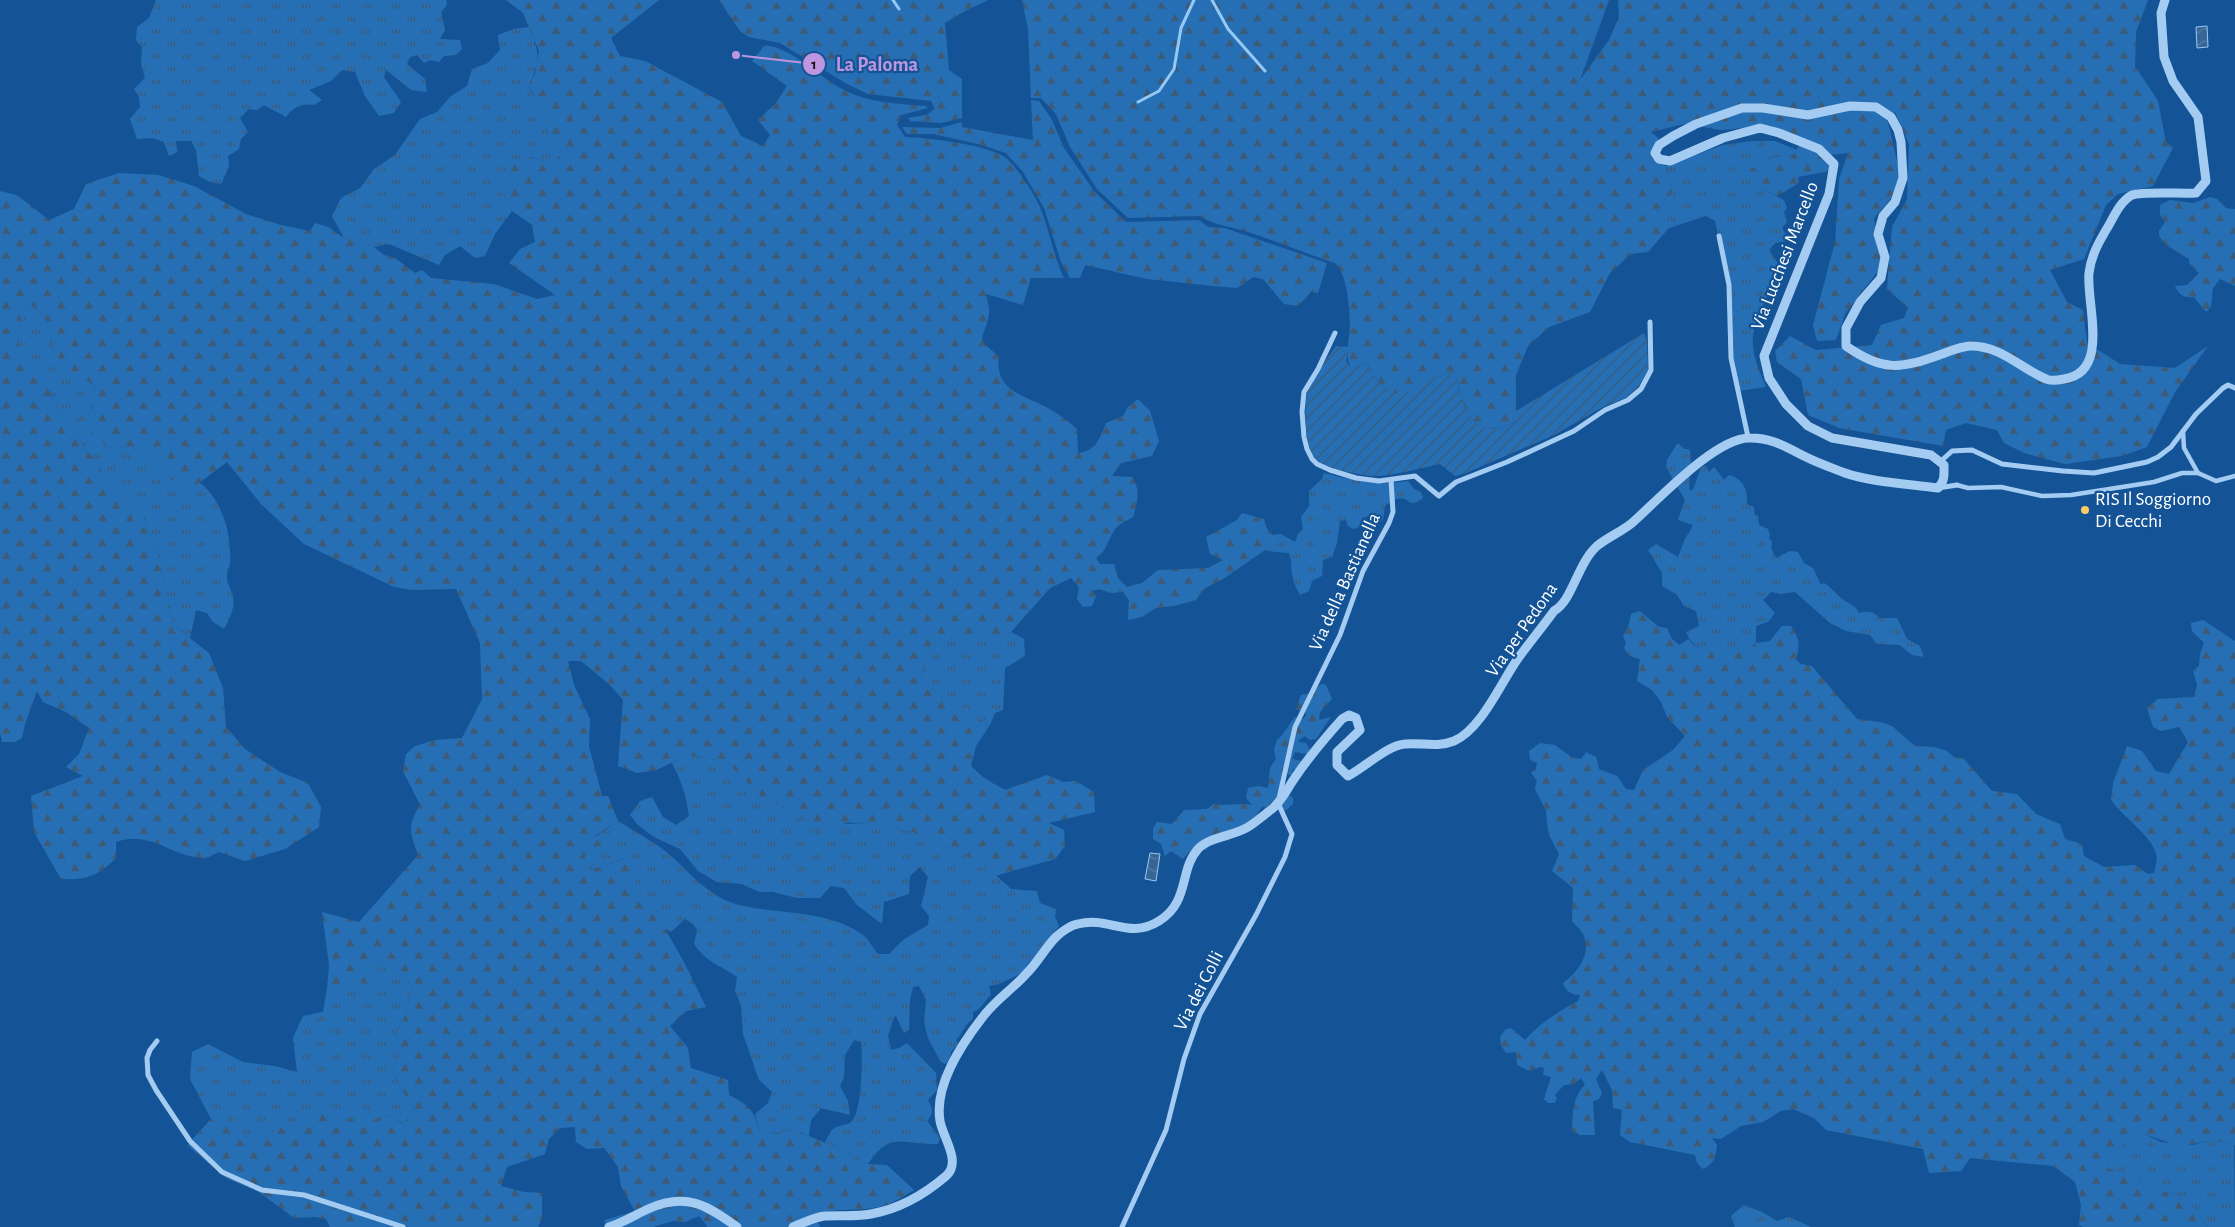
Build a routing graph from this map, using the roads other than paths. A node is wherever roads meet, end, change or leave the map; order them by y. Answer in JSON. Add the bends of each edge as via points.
{"nodes":[{"id":1,"x":2165,"y":0,"type":"edge"},
{"id":2,"x":1719,"y":236,"type":"dead end"},
{"id":3,"x":1650,"y":322,"type":"dead end"},
{"id":4,"x":1335,"y":333,"type":"dead end"},
{"id":5,"x":2235,"y":388,"type":"edge"},
{"id":6,"x":2183,"y":431,"type":"junction"},
{"id":7,"x":1748,"y":437,"type":"junction"},
{"id":8,"x":1941,"y":460,"type":"junction"},
{"id":9,"x":2198,"y":473,"type":"junction"},
{"id":10,"x":2235,"y":476,"type":"edge"},
{"id":11,"x":1391,"y":480,"type":"junction"},
{"id":12,"x":1957,"y":485,"type":"joint"},
{"id":13,"x":1938,"y":488,"type":"junction"},
{"id":14,"x":1278,"y":803,"type":"junction"},
{"id":15,"x":157,"y":1041,"type":"dead end"},
{"id":16,"x":404,"y":1227,"type":"edge"},
{"id":17,"x":609,"y":1227,"type":"edge"},
{"id":18,"x":738,"y":1227,"type":"edge"},
{"id":19,"x":792,"y":1227,"type":"edge"},
{"id":20,"x":1122,"y":1227,"type":"edge"}],
"edges":[{"from":1,"to":8,"type":"street","name":"Via Lucchesi Marcello","via":[[2161,13],[2164,57],[2174,81],[2198,117],[2206,181],[2196,193],[2133,195],[2119,206],[2096,248],[2089,272],[2089,304],[2095,338],[2092,355],[2080,373],[2066,379],[2047,380],[1996,351],[1970,346],[1899,366],[1866,360],[1846,346],[1846,328],[1860,302],[1880,278],[1885,257],[1878,234],[1883,216],[1895,202],[1903,178],[1898,130],[1891,117],[1876,107],[1850,106],[1808,115],[1742,108],[1696,124],[1659,145],[1655,153],[1659,159],[1670,161],[1723,138],[1760,128],[1819,149],[1834,164],[1829,194],[1764,356],[1769,378],[1786,404],[1808,426],[1832,438],[1931,455]]},
{"from":2,"to":7,"type":"street","via":[[1729,285],[1731,358]]},
{"from":3,"to":11,"type":"street","via":[[1652,370],[1641,389],[1628,400],[1560,438],[1456,482],[1439,496],[1415,476]]},
{"from":4,"to":11,"type":"street","via":[[1304,392],[1302,412],[1307,449],[1317,464],[1330,470],[1356,478]]},
{"from":5,"to":6,"type":"street","via":[[2228,385],[2196,414]]},
{"from":6,"to":8,"type":"street","via":[[2158,457],[2094,473],[2002,464],[1972,450],[1952,451]]},
{"from":6,"to":9,"type":"street","via":[[2184,448]]},
{"from":7,"to":13,"type":"street","via":[[1785,444],[1806,457],[1847,474]]},
{"from":7,"to":14,"type":"street","name":"Via per Pedona","via":[[1712,453],[1631,524],[1587,556],[1560,608],[1554,611],[1518,658],[1480,719],[1455,741],[1427,746],[1394,746],[1348,776],[1337,765],[1338,752],[1360,730],[1356,718],[1350,715],[1332,730]]},
{"from":8,"to":13,"type":"street","via":[[1944,478]]},
{"from":9,"to":10,"type":"street","via":[[2216,481]]},
{"from":9,"to":12,"type":"street","via":[[2182,473],[2154,482],[2071,495],[2042,496],[2001,487]]},
{"from":11,"to":14,"type":"street","name":"Via della Bastianella","via":[[1393,512],[1364,571],[1340,635],[1295,727]]},
{"from":12,"to":13,"type":"street"},
{"from":14,"to":19,"type":"street","via":[[1248,828],[1208,841],[1197,849],[1176,906],[1160,921],[1138,930],[1098,922],[1076,924],[1057,936],[1027,974],[982,1016],[951,1067],[942,1094],[940,1121],[950,1151],[952,1170],[928,1190],[898,1205],[871,1214],[822,1216]]},
{"from":14,"to":20,"type":"street","name":"Via dei Colli","via":[[1292,834],[1285,857],[1200,1014],[1184,1059],[1166,1130]]},
{"from":15,"to":16,"type":"street","via":[[147,1058],[148,1075],[190,1141],[222,1172],[262,1190],[304,1195]]},
{"from":17,"to":18,"type":"street","via":[[670,1202],[698,1202]]}]}
